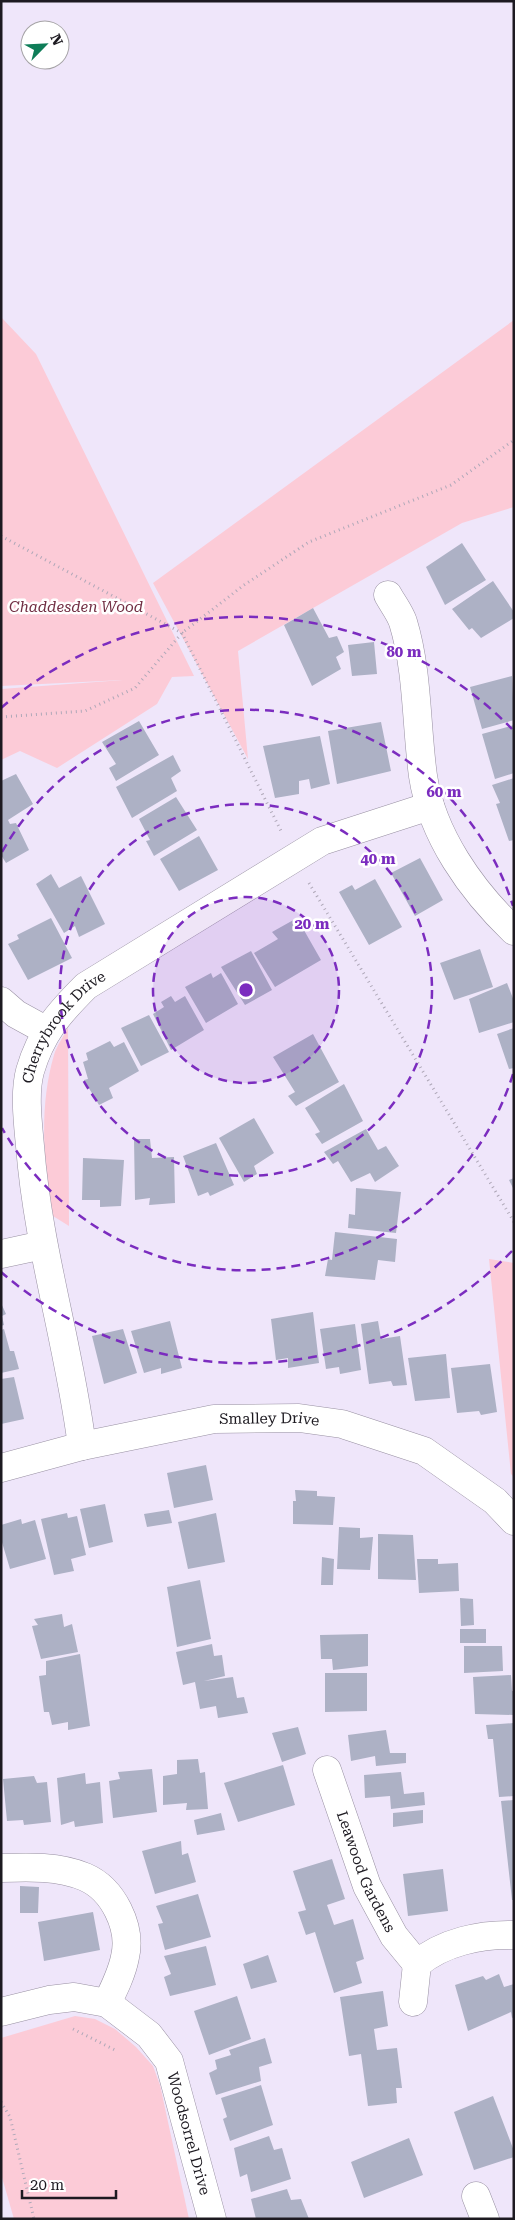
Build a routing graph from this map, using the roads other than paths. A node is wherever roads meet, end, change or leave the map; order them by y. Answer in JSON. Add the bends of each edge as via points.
{"nodes":[{"id":1,"x":388,"y":595,"type":"dead end"},
{"id":2,"x":430,"y":806,"type":"junction"},
{"id":3,"x":514,"y":930,"type":"edge"},
{"id":4,"x":1,"y":1001,"type":"edge"},
{"id":5,"x":47,"y":1031,"type":"junction"},
{"id":6,"x":43,"y":1245,"type":"junction"},
{"id":7,"x":1,"y":1254,"type":"edge"},
{"id":8,"x":82,"y":1446,"type":"junction"},
{"id":9,"x":1,"y":1468,"type":"edge"},
{"id":10,"x":514,"y":1521,"type":"edge"},
{"id":11,"x":326,"y":1770,"type":"dead end"},
{"id":12,"x":1,"y":1868,"type":"edge"},
{"id":13,"x":514,"y":1935,"type":"edge"},
{"id":14,"x":418,"y":1964,"type":"junction"},
{"id":15,"x":413,"y":2002,"type":"dead end"},
{"id":16,"x":107,"y":2004,"type":"junction"},
{"id":17,"x":1,"y":2012,"type":"edge"},
{"id":18,"x":212,"y":2219,"type":"edge"}],
"edges":[{"from":1,"to":2,"type":"street","via":[[402,620],[408,642]]},
{"from":2,"to":3,"type":"street","via":[[470,882]]},
{"from":2,"to":5,"type":"street","name":"Cherrybrook Drive","via":[[322,841],[86,986],[58,1014]]},
{"from":4,"to":5,"type":"street","via":[[16,1014]]},
{"from":5,"to":6,"type":"street","name":"Cherrybrook Drive","via":[[29,1072],[27,1114]]},
{"from":6,"to":7,"type":"street"},
{"from":6,"to":8,"type":"street","name":"Cherrybrook Drive","via":[[75,1390]]},
{"from":8,"to":9,"type":"street","name":"Smalley Drive"},
{"from":8,"to":10,"type":"street","name":"Smalley Drive","via":[[214,1419],[299,1418],[342,1424],[424,1451],[495,1501]]},
{"from":11,"to":14,"type":"street","name":"Leawood Gardens","via":[[367,1886],[394,1936]]},
{"from":12,"to":16,"type":"street","via":[[48,1868],[86,1877],[108,1893],[119,1910],[125,1929],[126,1956]]},
{"from":13,"to":14,"type":"street","via":[[495,1934],[465,1940],[430,1953]]},
{"from":14,"to":15,"type":"street"},
{"from":16,"to":17,"type":"street","name":"Woodsorrel Drive","via":[[74,1997]]},
{"from":16,"to":18,"type":"street","name":"Woodsorrel Drive","via":[[149,2035],[169,2061]]}]}
